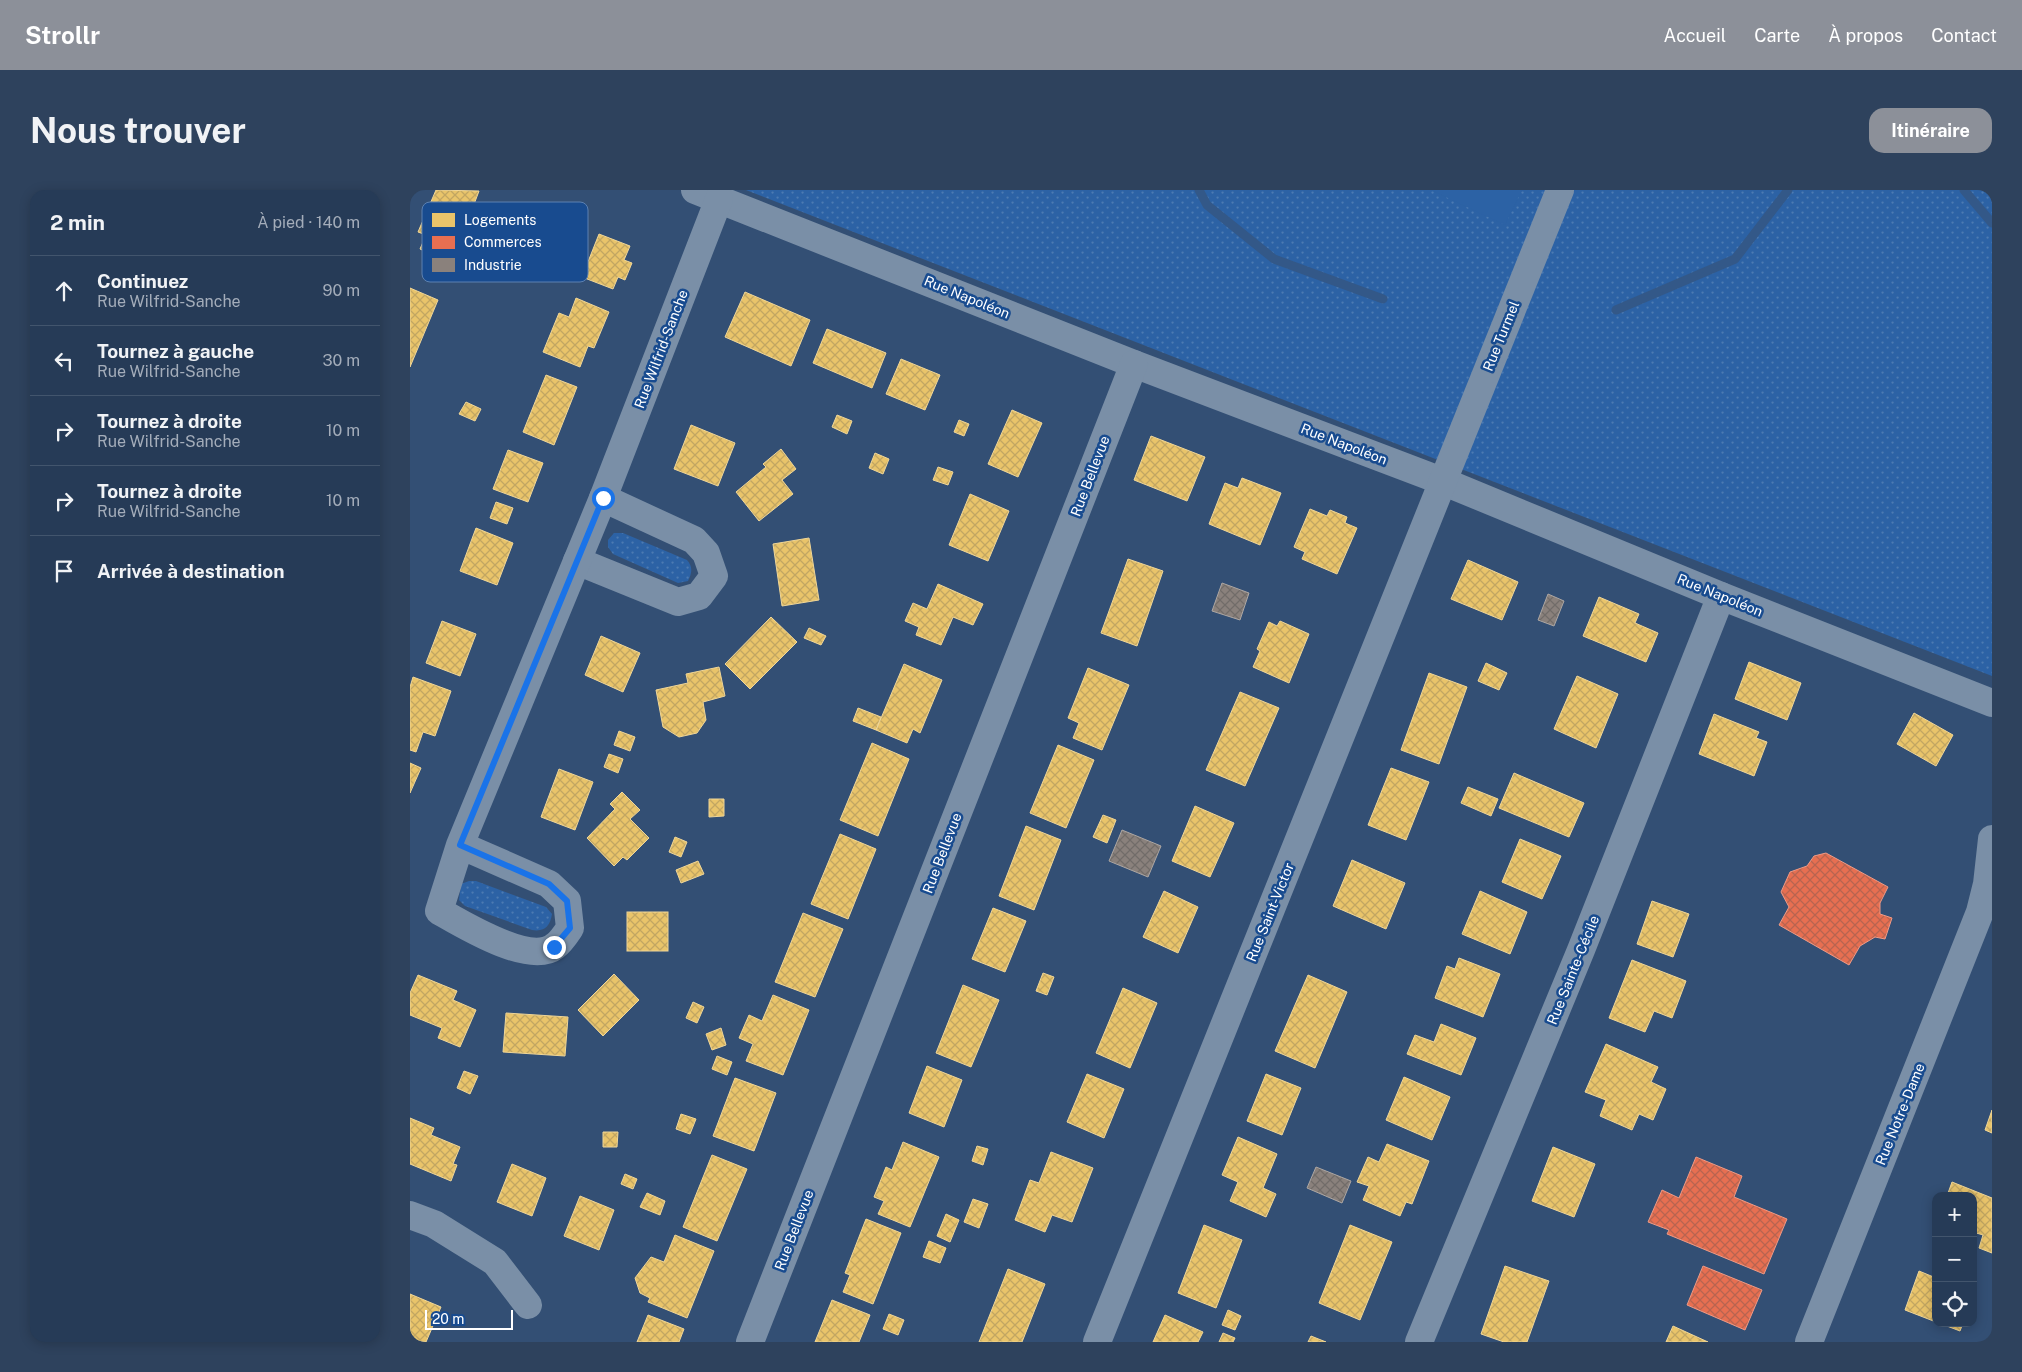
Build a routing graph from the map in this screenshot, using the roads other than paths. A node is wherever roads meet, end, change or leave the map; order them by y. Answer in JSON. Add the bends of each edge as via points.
{"nodes":[{"id":1,"x":1560,"y":190,"type":"edge"},
{"id":2,"x":707,"y":195,"type":"edge"},
{"id":3,"x":1134,"y":364,"type":"junction"},
{"id":4,"x":1442,"y":481,"type":"junction"},
{"id":5,"x":603,"y":498,"type":"junction"},
{"id":6,"x":577,"y":561,"type":"junction"},
{"id":7,"x":1721,"y":596,"type":"junction"},
{"id":8,"x":1992,"y":703,"type":"edge"},
{"id":9,"x":1992,"y":839,"type":"edge"},
{"id":10,"x":460,"y":845,"type":"junction"},
{"id":11,"x":1990,"y":880,"type":"edge"},
{"id":12,"x":1986,"y":914,"type":"edge"},
{"id":13,"x":410,"y":1215,"type":"edge"},
{"id":14,"x":528,"y":1305,"type":"dead end"},
{"id":15,"x":750,"y":1342,"type":"edge"},
{"id":16,"x":1097,"y":1342,"type":"edge"},
{"id":17,"x":1419,"y":1342,"type":"edge"},
{"id":18,"x":1809,"y":1342,"type":"edge"}],
"edges":[{"from":1,"to":4,"type":"street","name":"Rue Turmel"},
{"from":2,"to":3,"type":"street","name":"Rue Napoléon"},
{"from":2,"to":5,"type":"street","name":"Rue Wilfrid-Sanche"},
{"from":3,"to":4,"type":"street","name":"Rue Napoléon"},
{"from":3,"to":15,"type":"street","name":"Rue Bellevue"},
{"from":4,"to":7,"type":"street","name":"Rue Napoléon"},
{"from":4,"to":16,"type":"street","name":"Rue Saint-Victor"},
{"from":5,"to":6,"type":"street","name":"Rue Wilfrid-Sanche"},
{"from":5,"to":6,"type":"street","via":[[694,540],[706,552],[714,576],[700,596],[678,602]]},
{"from":6,"to":10,"type":"street","name":"Rue Wilfrid-Sanche"},
{"from":7,"to":8,"type":"street","name":"Rue Napoléon"},
{"from":7,"to":17,"type":"street","name":"Rue Sainte-Cécile","via":[[1582,950]]},
{"from":9,"to":11,"type":"street","name":"Rue Notre-Dame"},
{"from":10,"to":10,"type":"street","name":"Rue Wilfrid-Sanche","via":[[549,884],[567,901],[570,928],[554,947],[535,952],[492,941],[439,912]]},
{"from":11,"to":12,"type":"street","name":"Rue Notre-Dame"},
{"from":12,"to":18,"type":"street","name":"Rue Notre-Dame"},
{"from":13,"to":14,"type":"street","via":[[434,1224],[495,1262]]}]}
